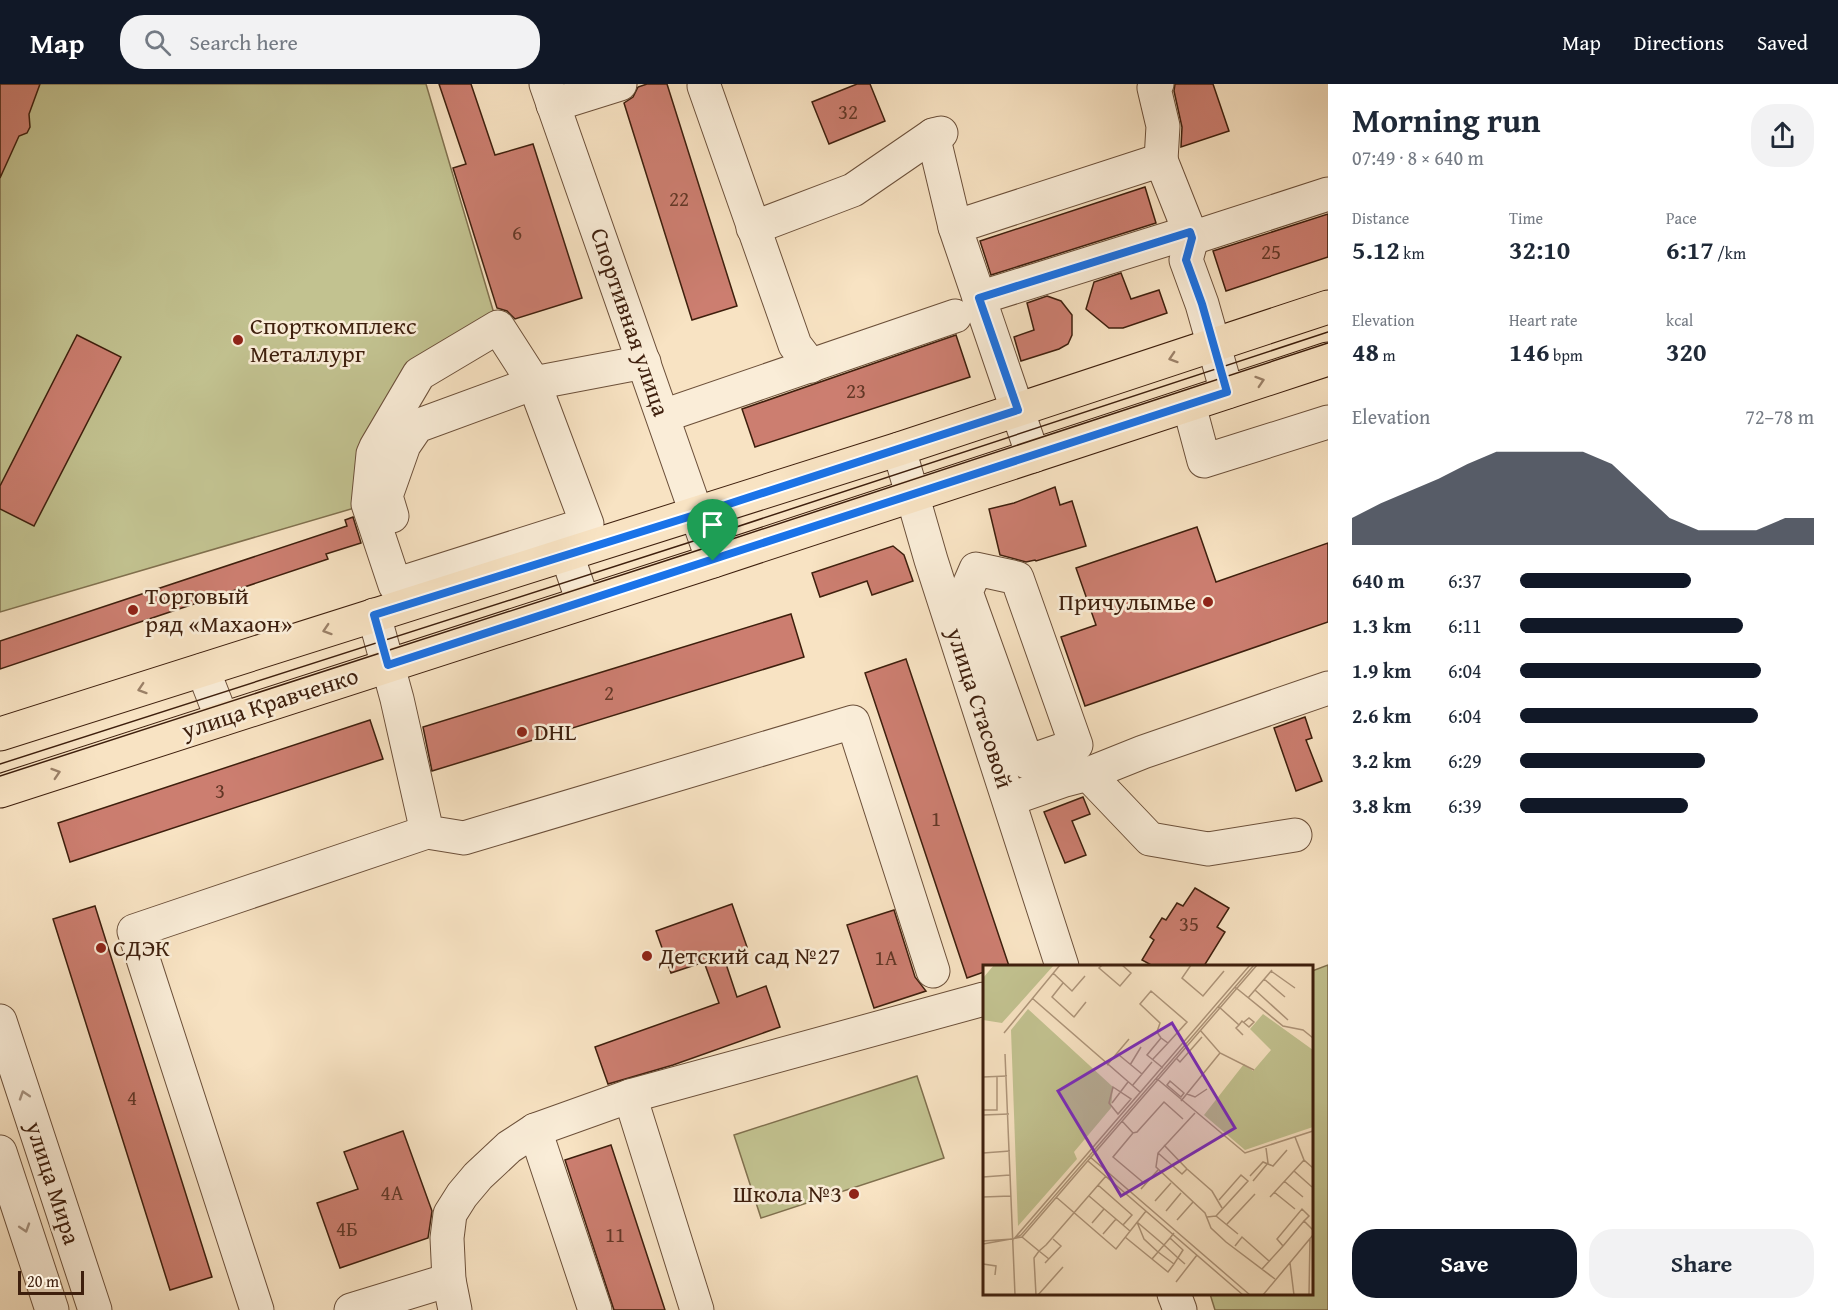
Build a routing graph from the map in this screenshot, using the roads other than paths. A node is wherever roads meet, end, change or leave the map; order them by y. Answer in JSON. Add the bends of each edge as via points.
{"nodes":[{"id":1,"x":620,"y":84,"type":"edge"},
{"id":2,"x":1157,"y":84,"type":"edge"},
{"id":3,"x":704,"y":86,"type":"dead end"},
{"id":4,"x":550,"y":94,"type":"edge"},
{"id":5,"x":1161,"y":160,"type":"junction"},
{"id":6,"x":1328,"y":195,"type":"edge"},
{"id":7,"x":955,"y":227,"type":"junction"},
{"id":8,"x":753,"y":228,"type":"junction"},
{"id":9,"x":1191,"y":235,"type":"junction"},
{"id":10,"x":967,"y":307,"type":"junction"},
{"id":11,"x":1328,"y":307,"type":"edge"},
{"id":12,"x":1212,"y":345,"type":"junction"},
{"id":13,"x":1328,"y":359,"type":"edge"},
{"id":14,"x":644,"y":362,"type":"junction"},
{"id":15,"x":811,"y":366,"type":"junction"},
{"id":16,"x":534,"y":383,"type":"junction"},
{"id":17,"x":1227,"y":392,"type":"junction"},
{"id":18,"x":1189,"y":405,"type":"junction"},
{"id":19,"x":1018,"y":410,"type":"junction"},
{"id":20,"x":663,"y":416,"type":"junction"},
{"id":21,"x":1328,"y":422,"type":"edge"},
{"id":22,"x":899,"y":449,"type":"junction"},
{"id":23,"x":1033,"y":456,"type":"junction"},
{"id":24,"x":911,"y":496,"type":"junction"},
{"id":25,"x":698,"y":514,"type":"junction"},
{"id":26,"x":396,"y":531,"type":"dead end"},
{"id":27,"x":567,"y":555,"type":"junction"},
{"id":28,"x":713,"y":561,"type":"junction"},
{"id":29,"x":966,"y":592,"type":"joint"},
{"id":30,"x":584,"y":602,"type":"junction"},
{"id":31,"x":374,"y":615,"type":"junction"},
{"id":32,"x":388,"y":665,"type":"junction"},
{"id":33,"x":203,"y":670,"type":"junction"},
{"id":34,"x":1328,"y":688,"type":"edge"},
{"id":35,"x":222,"y":719,"type":"junction"},
{"id":36,"x":0,"y":734,"type":"edge"},
{"id":37,"x":1088,"y":774,"type":"junction"},
{"id":38,"x":1,"y":786,"type":"edge"},
{"id":39,"x":1010,"y":800,"type":"junction"},
{"id":40,"x":428,"y":832,"type":"junction"},
{"id":41,"x":1295,"y":835,"type":"dead end"},
{"id":42,"x":1062,"y":965,"type":"edge"},
{"id":43,"x":933,"y":971,"type":"dead end"},
{"id":44,"x":983,"y":999,"type":"edge"},
{"id":45,"x":0,"y":1021,"type":"edge"},
{"id":46,"x":630,"y":1096,"type":"junction"},
{"id":47,"x":535,"y":1130,"type":"junction"},
{"id":48,"x":0,"y":1152,"type":"edge"},
{"id":49,"x":452,"y":1295,"type":"edge"},
{"id":50,"x":1175,"y":1295,"type":"edge"},
{"id":51,"x":52,"y":1310,"type":"edge"},
{"id":52,"x":95,"y":1310,"type":"edge"},
{"id":53,"x":257,"y":1310,"type":"edge"},
{"id":54,"x":351,"y":1310,"type":"edge"},
{"id":55,"x":595,"y":1310,"type":"edge"},
{"id":56,"x":697,"y":1310,"type":"edge"},
{"id":57,"x":1180,"y":1310,"type":"edge"}],
"edges":[{"from":1,"to":4,"type":"street"},
{"from":2,"to":5,"type":"street","via":[[1154,87],[1163,126]]},
{"from":3,"to":8,"type":"street"},
{"from":4,"to":14,"type":"street","name":"Спортивная улица"},
{"from":5,"to":7,"type":"street"},
{"from":5,"to":9,"type":"street"},
{"from":6,"to":9,"type":"street"},
{"from":7,"to":8,"type":"street","via":[[937,134],[853,190]]},
{"from":7,"to":10,"type":"street"},
{"from":8,"to":15,"type":"street","via":[[795,345]]},
{"from":9,"to":10,"type":"street"},
{"from":9,"to":12,"type":"street","via":[[1186,260]]},
{"from":10,"to":15,"type":"street"},
{"from":10,"to":19,"type":"street"},
{"from":11,"to":12,"type":"main road"},
{"from":12,"to":17,"type":"street"},
{"from":12,"to":19,"type":"main road","one_way":true},
{"from":17,"to":13,"type":"main road","name":"улица Кравченко","one_way":true},
{"from":14,"to":16,"type":"street"},
{"from":14,"to":20,"type":"street","name":"Спортивная улица"},
{"from":15,"to":20,"type":"street"},
{"from":16,"to":16,"type":"street","via":[[587,524],[395,585],[368,504],[373,454],[419,374],[498,327]]},
{"from":16,"to":26,"type":"street","via":[[417,426],[405,445],[386,496]]},
{"from":17,"to":18,"type":"main road","name":"улица Кравченко"},
{"from":18,"to":21,"type":"street","via":[[1204,461]]},
{"from":18,"to":23,"type":"main road","name":"улица Кравченко"},
{"from":19,"to":22,"type":"main road"},
{"from":19,"to":23,"type":"street"},
{"from":20,"to":25,"type":"street","name":"Спортивная улица"},
{"from":22,"to":24,"type":"street","name":"улица Стасовой"},
{"from":22,"to":25,"type":"main road"},
{"from":23,"to":24,"type":"main road","name":"улица Кравченко"},
{"from":24,"to":28,"type":"main road","name":"улица Кравченко"},
{"from":24,"to":39,"type":"street","name":"улица Стасовой"},
{"from":25,"to":27,"type":"main road"},
{"from":25,"to":28,"type":"street","name":"Спортивная улица"},
{"from":27,"to":30,"type":"street"},
{"from":27,"to":31,"type":"main road"},
{"from":28,"to":30,"type":"main road","name":"улица Кравченко"},
{"from":29,"to":29,"type":"street","via":[[976,569],[1017,578],[1076,746],[1027,762]]},
{"from":30,"to":32,"type":"main road","name":"улица Кравченко"},
{"from":31,"to":32,"type":"street"},
{"from":31,"to":33,"type":"main road","one_way":true},
{"from":32,"to":35,"type":"main road","name":"улица Кравченко"},
{"from":32,"to":40,"type":"street"},
{"from":33,"to":35,"type":"street"},
{"from":33,"to":36,"type":"main road","one_way":true},
{"from":34,"to":37,"type":"street"},
{"from":38,"to":35,"type":"main road","name":"улица Кравченко","one_way":true},
{"from":37,"to":39,"type":"street"},
{"from":37,"to":41,"type":"street","via":[[1150,839],[1208,849]]},
{"from":39,"to":42,"type":"street","name":"улица Стасовой"},
{"from":40,"to":43,"type":"street","via":[[464,838],[853,722]]},
{"from":40,"to":53,"type":"street","via":[[134,931]]},
{"from":44,"to":46,"type":"street"},
{"from":52,"to":45,"type":"street","name":"улица Мира","one_way":true},
{"from":46,"to":47,"type":"street"},
{"from":46,"to":56,"type":"street"},
{"from":47,"to":49,"type":"street","via":[[509,1147],[478,1176],[450,1214],[447,1238]]},
{"from":47,"to":55,"type":"street"},
{"from":48,"to":51,"type":"street","name":"улица Мира","one_way":true},
{"from":49,"to":54,"type":"street"},
{"from":50,"to":57,"type":"street"}]}
